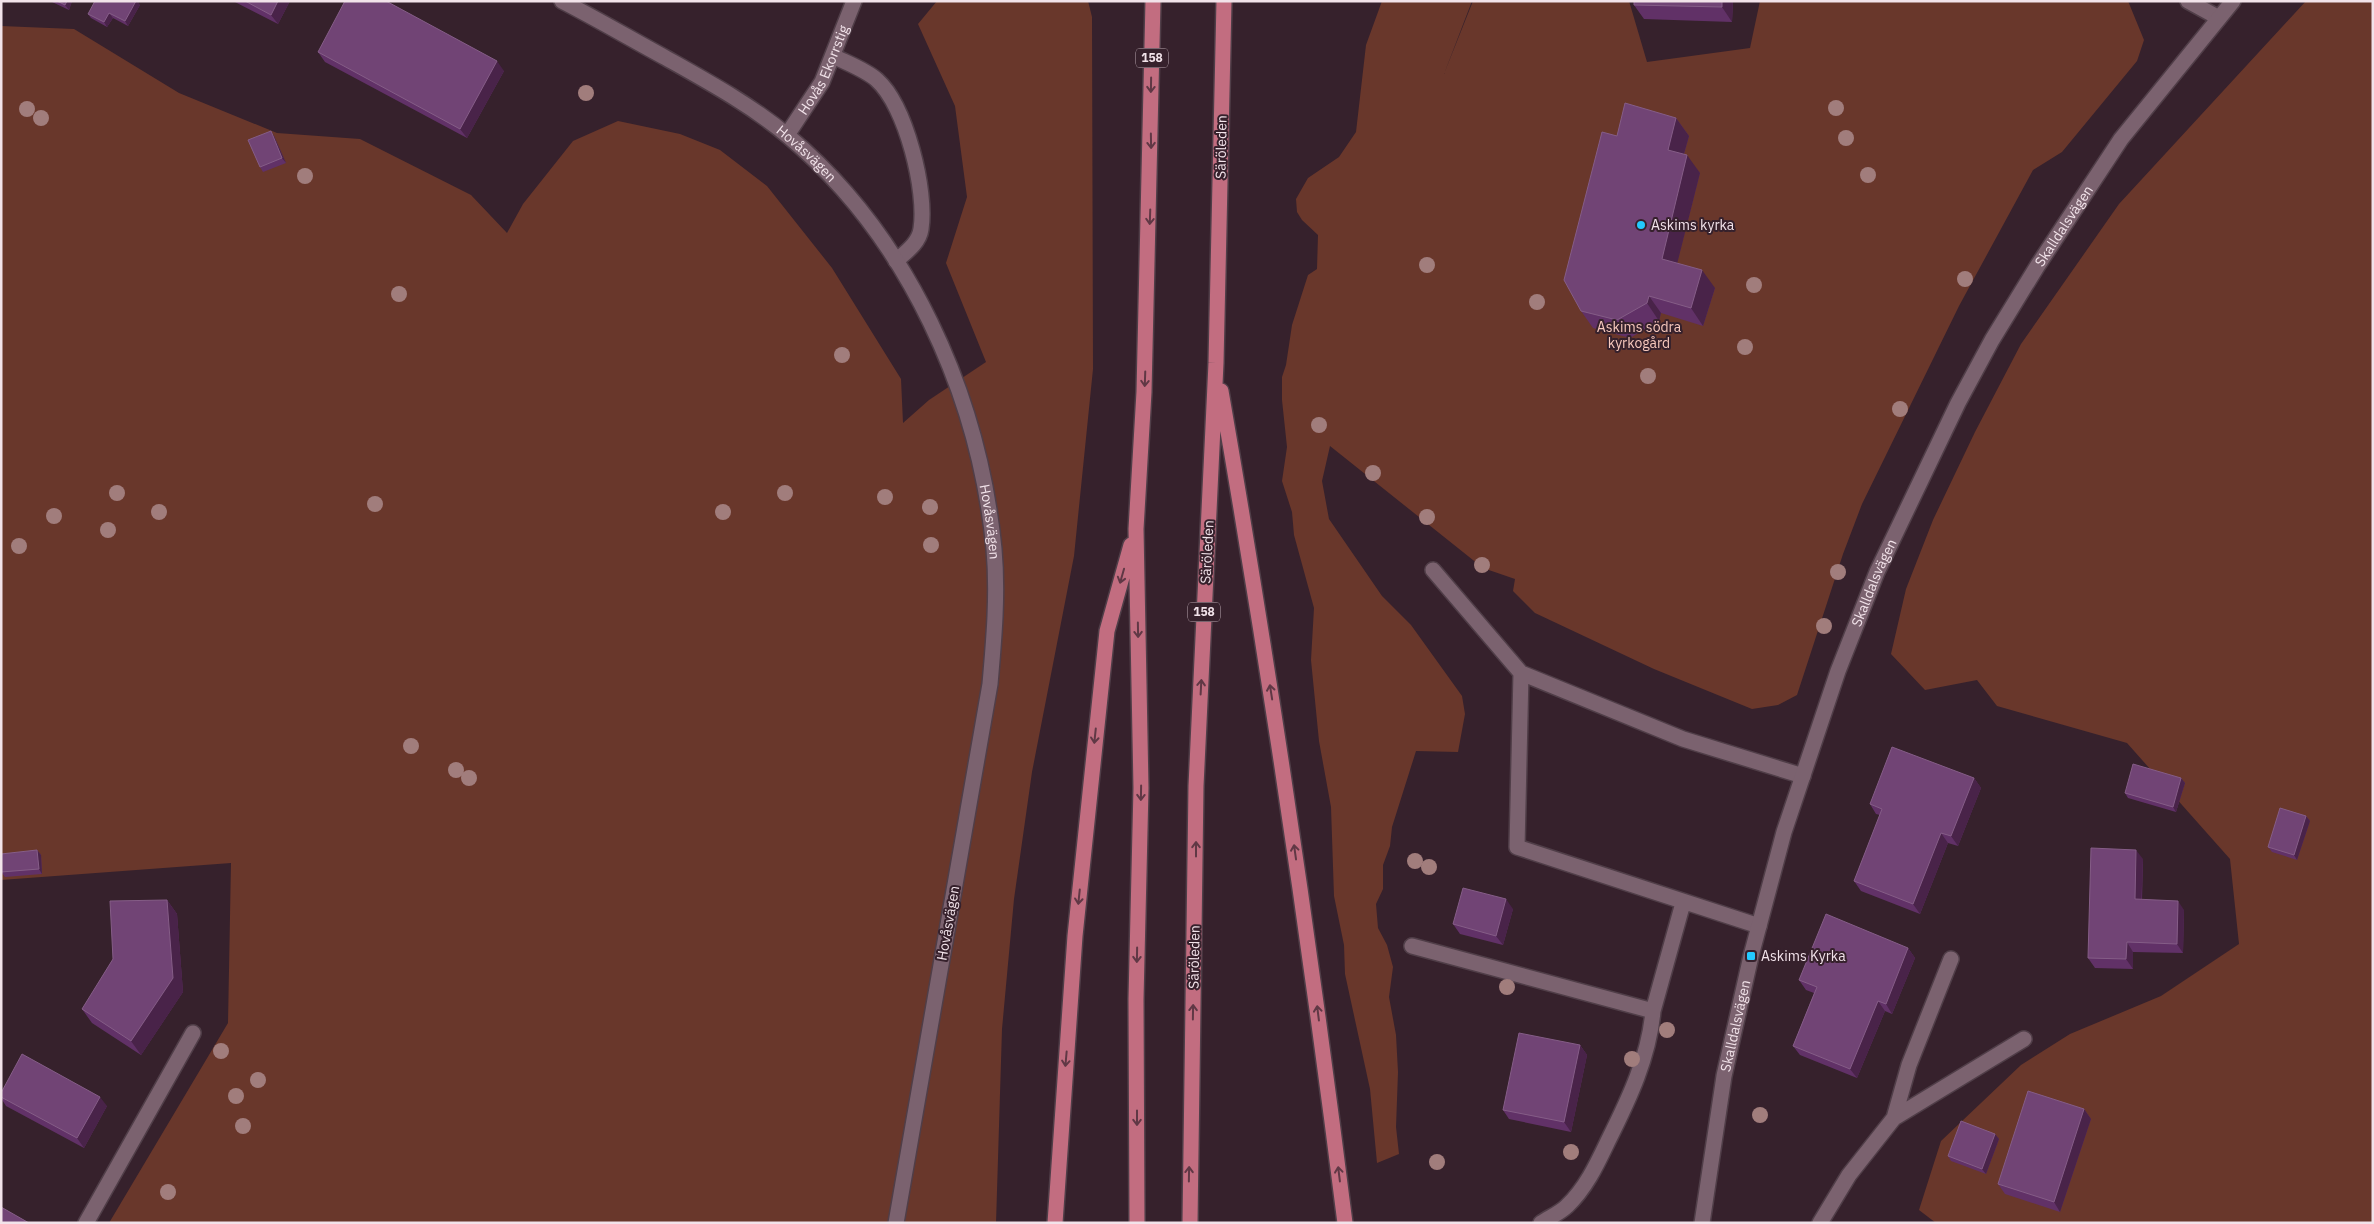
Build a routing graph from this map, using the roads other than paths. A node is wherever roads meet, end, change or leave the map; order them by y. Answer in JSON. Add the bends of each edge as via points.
{"nodes":[{"id":1,"x":562,"y":1,"type":"edge"},
{"id":2,"x":854,"y":1,"type":"edge"},
{"id":3,"x":1153,"y":1,"type":"edge"},
{"id":4,"x":1224,"y":1,"type":"edge"},
{"id":5,"x":2188,"y":1,"type":"edge"},
{"id":6,"x":2233,"y":1,"type":"edge"},
{"id":7,"x":2219,"y":18,"type":"junction"},
{"id":8,"x":833,"y":56,"type":"junction"},
{"id":9,"x":787,"y":135,"type":"junction"},
{"id":10,"x":896,"y":261,"type":"junction"},
{"id":11,"x":1216,"y":363,"type":"junction"},
{"id":12,"x":1136,"y":529,"type":"junction"},
{"id":13,"x":1433,"y":570,"type":"dead end"},
{"id":14,"x":1521,"y":674,"type":"junction"},
{"id":15,"x":1803,"y":776,"type":"junction"},
{"id":16,"x":1683,"y":903,"type":"junction"},
{"id":17,"x":1759,"y":926,"type":"junction"},
{"id":18,"x":1412,"y":946,"type":"dead end"},
{"id":19,"x":1951,"y":960,"type":"dead end"},
{"id":20,"x":1653,"y":1010,"type":"junction"},
{"id":21,"x":193,"y":1033,"type":"dead end"},
{"id":22,"x":2024,"y":1040,"type":"dead end"},
{"id":23,"x":1894,"y":1118,"type":"junction"},
{"id":24,"x":86,"y":1223,"type":"edge"},
{"id":25,"x":896,"y":1223,"type":"edge"},
{"id":26,"x":1055,"y":1223,"type":"edge"},
{"id":27,"x":1137,"y":1223,"type":"edge"},
{"id":28,"x":1190,"y":1223,"type":"edge"},
{"id":29,"x":1345,"y":1223,"type":"edge"},
{"id":30,"x":1541,"y":1223,"type":"edge"},
{"id":31,"x":1702,"y":1223,"type":"edge"},
{"id":32,"x":1820,"y":1223,"type":"edge"}],
"edges":[{"from":1,"to":9,"type":"street","name":"Hovåsvägen","via":[[707,81]]},
{"from":2,"to":8,"type":"street","name":"Hovås Ekorrstig"},
{"from":3,"to":12,"type":"main road","number":"158","one_way":true,"via":[[1144,392]]},
{"from":4,"to":11,"type":"main road","name":"Säröleden","number":"158"},
{"from":5,"to":7,"type":"street"},
{"from":6,"to":7,"type":"street","name":"Skalldalsvägen"},
{"from":7,"to":15,"type":"street","name":"Skalldalsvägen","via":[[2121,139],[1992,340],[1877,572],[1838,671]]},
{"from":8,"to":9,"type":"street","name":"Hovås Ekorrstig","via":[[822,82]]},
{"from":8,"to":10,"type":"street","via":[[877,80],[891,98],[909,140],[922,190],[921,230],[914,244]]},
{"from":9,"to":10,"type":"street","name":"Hovåsvägen","via":[[855,203]]},
{"from":10,"to":25,"type":"street","name":"Hovåsvägen","via":[[942,347],[969,418],[987,503],[995,584],[990,684]]},
{"from":28,"to":11,"type":"main road","name":"Säröleden","number":"158","one_way":true,"via":[[1196,786]]},
{"from":29,"to":11,"type":"main road","number":"158","one_way":true,"via":[[1308,934]]},
{"from":12,"to":26,"type":"main road","number":"158","one_way":true,"via":[[1107,630],[1075,936]]},
{"from":12,"to":27,"type":"main road","number":"158","one_way":true,"via":[[1141,788],[1136,999]]},
{"from":13,"to":14,"type":"street"},
{"from":14,"to":15,"type":"street","via":[[1683,739]]},
{"from":14,"to":16,"type":"street","via":[[1517,847]]},
{"from":15,"to":17,"type":"street","name":"Skalldalsvägen"},
{"from":16,"to":17,"type":"street"},
{"from":16,"to":20,"type":"street"},
{"from":17,"to":31,"type":"street","name":"Skalldalsvägen","via":[[1724,1076]]},
{"from":18,"to":20,"type":"street"},
{"from":19,"to":23,"type":"street","via":[[1909,1065]]},
{"from":20,"to":30,"type":"street","via":[[1642,1066],[1597,1164],[1566,1207]]},
{"from":21,"to":24,"type":"street"},
{"from":22,"to":23,"type":"street"},
{"from":23,"to":32,"type":"street","via":[[1849,1175]]}]}
